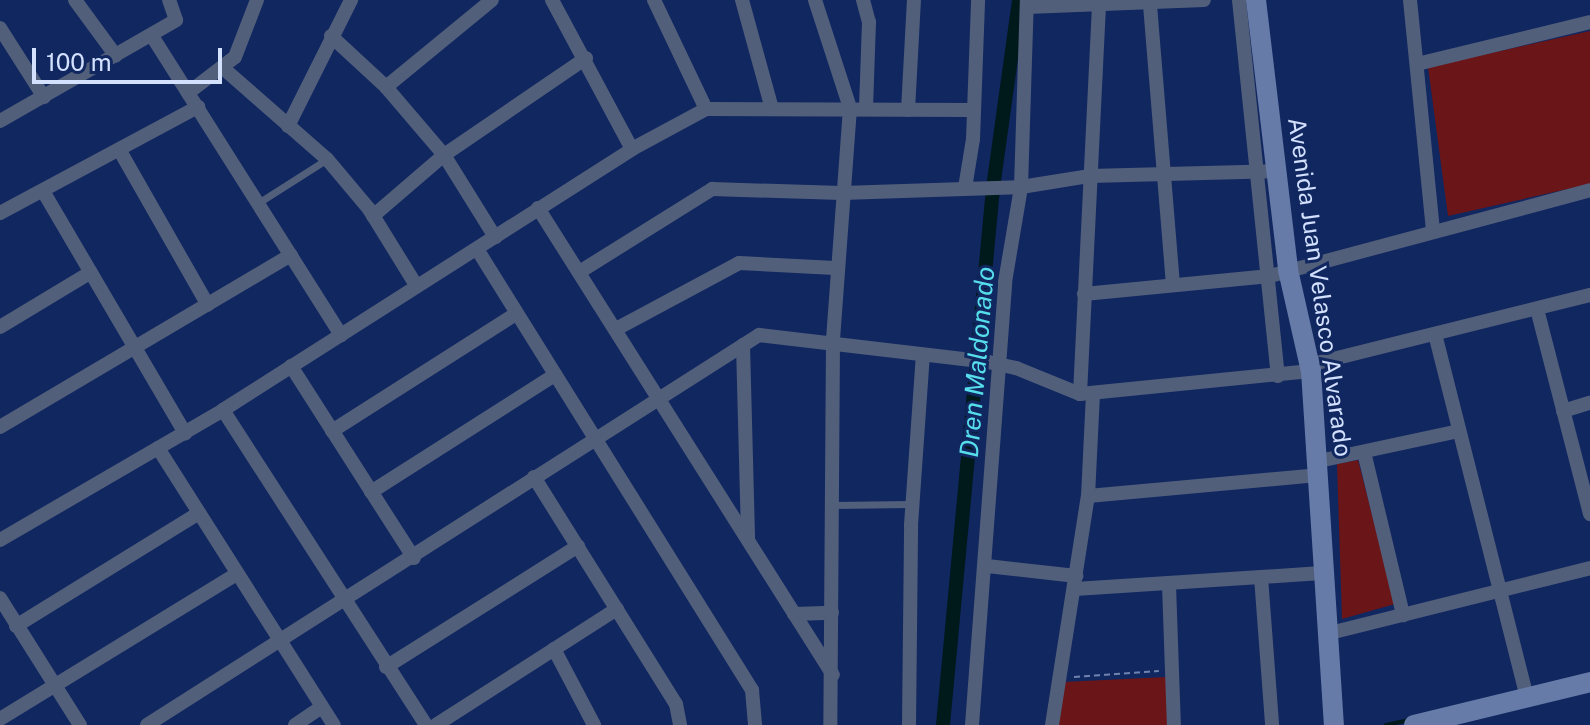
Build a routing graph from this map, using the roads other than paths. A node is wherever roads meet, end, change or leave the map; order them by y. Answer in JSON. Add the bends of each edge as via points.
{"nodes":[{"id":1,"x":75,"y":0,"type":"edge"},
{"id":2,"x":169,"y":0,"type":"edge"},
{"id":3,"x":257,"y":0,"type":"edge"},
{"id":4,"x":351,"y":0,"type":"edge"},
{"id":5,"x":492,"y":0,"type":"edge"},
{"id":6,"x":552,"y":0,"type":"edge"},
{"id":7,"x":654,"y":0,"type":"edge"},
{"id":8,"x":742,"y":0,"type":"edge"},
{"id":9,"x":815,"y":0,"type":"edge"},
{"id":10,"x":863,"y":0,"type":"edge"},
{"id":11,"x":914,"y":0,"type":"edge"},
{"id":12,"x":978,"y":0,"type":"edge"},
{"id":13,"x":1204,"y":0,"type":"edge"},
{"id":14,"x":1239,"y":0,"type":"edge"},
{"id":15,"x":1256,"y":0,"type":"edge"},
{"id":16,"x":1410,"y":0,"type":"edge"},
{"id":17,"x":1027,"y":4,"type":"edge"},
{"id":18,"x":1143,"y":4,"type":"edge"},
{"id":19,"x":1099,"y":7,"type":"junction"},
{"id":20,"x":1590,"y":22,"type":"edge"},
{"id":21,"x":0,"y":28,"type":"edge"},
{"id":22,"x":152,"y":36,"type":"junction"},
{"id":23,"x":331,"y":36,"type":"junction"},
{"id":24,"x":116,"y":56,"type":"junction"},
{"id":25,"x":586,"y":58,"type":"junction"},
{"id":26,"x":1417,"y":64,"type":"junction"},
{"id":27,"x":223,"y":68,"type":"junction"},
{"id":28,"x":386,"y":87,"type":"junction"},
{"id":29,"x":188,"y":93,"type":"junction"},
{"id":30,"x":44,"y":97,"type":"junction"},
{"id":31,"x":198,"y":107,"type":"junction"},
{"id":32,"x":850,"y":108,"type":"junction"},
{"id":33,"x":866,"y":108,"type":"junction"},
{"id":34,"x":706,"y":109,"type":"junction"},
{"id":35,"x":772,"y":109,"type":"junction"},
{"id":36,"x":908,"y":110,"type":"junction"},
{"id":37,"x":974,"y":110,"type":"junction"},
{"id":38,"x":0,"y":121,"type":"edge"},
{"id":39,"x":288,"y":126,"type":"junction"},
{"id":40,"x":632,"y":149,"type":"junction"},
{"id":41,"x":120,"y":151,"type":"junction"},
{"id":42,"x":444,"y":155,"type":"junction"},
{"id":43,"x":327,"y":159,"type":"junction"},
{"id":44,"x":1266,"y":171,"type":"junction"},
{"id":45,"x":1162,"y":173,"type":"junction"},
{"id":46,"x":1090,"y":176,"type":"junction"},
{"id":47,"x":1021,"y":187,"type":"junction"},
{"id":48,"x":965,"y":188,"type":"junction"},
{"id":49,"x":1590,"y":190,"type":"edge"},
{"id":50,"x":43,"y":191,"type":"junction"},
{"id":51,"x":842,"y":193,"type":"junction"},
{"id":52,"x":258,"y":203,"type":"junction"},
{"id":53,"x":2,"y":206,"type":"edge"},
{"id":54,"x":538,"y":208,"type":"junction"},
{"id":55,"x":373,"y":216,"type":"junction"},
{"id":56,"x":1433,"y":231,"type":"junction"},
{"id":57,"x":495,"y":237,"type":"junction"},
{"id":58,"x":477,"y":249,"type":"junction"},
{"id":59,"x":291,"y":255,"type":"junction"},
{"id":60,"x":835,"y":268,"type":"junction"},
{"id":61,"x":581,"y":271,"type":"junction"},
{"id":62,"x":91,"y":272,"type":"junction"},
{"id":63,"x":1279,"y":273,"type":"junction"},
{"id":64,"x":416,"y":285,"type":"junction"},
{"id":65,"x":1173,"y":285,"type":"junction"},
{"id":66,"x":1084,"y":294,"type":"junction"},
{"id":67,"x":1590,"y":295,"type":"edge"},
{"id":68,"x":208,"y":305,"type":"junction"},
{"id":69,"x":1537,"y":309,"type":"junction"},
{"id":70,"x":517,"y":313,"type":"junction"},
{"id":71,"x":0,"y":327,"type":"edge"},
{"id":72,"x":618,"y":328,"type":"junction"},
{"id":73,"x":1435,"y":334,"type":"junction"},
{"id":74,"x":341,"y":335,"type":"junction"},
{"id":75,"x":833,"y":342,"type":"junction"},
{"id":76,"x":743,"y":345,"type":"junction"},
{"id":77,"x":135,"y":348,"type":"junction"},
{"id":78,"x":923,"y":355,"type":"junction"},
{"id":79,"x":994,"y":363,"type":"junction"},
{"id":80,"x":291,"y":366,"type":"junction"},
{"id":81,"x":1310,"y":368,"type":"junction"},
{"id":82,"x":555,"y":375,"type":"junction"},
{"id":83,"x":1278,"y":376,"type":"junction"},
{"id":84,"x":1086,"y":395,"type":"junction"},
{"id":85,"x":660,"y":397,"type":"junction"},
{"id":86,"x":1590,"y":403,"type":"edge"},
{"id":87,"x":223,"y":410,"type":"junction"},
{"id":88,"x":1563,"y":411,"type":"junction"},
{"id":89,"x":0,"y":427,"type":"edge"},
{"id":90,"x":332,"y":431,"type":"junction"},
{"id":91,"x":1459,"y":431,"type":"junction"},
{"id":92,"x":185,"y":433,"type":"junction"},
{"id":93,"x":595,"y":439,"type":"junction"},
{"id":94,"x":158,"y":448,"type":"junction"},
{"id":95,"x":1364,"y":452,"type":"junction"},
{"id":96,"x":1319,"y":468,"type":"junction"},
{"id":97,"x":534,"y":477,"type":"junction"},
{"id":98,"x":371,"y":492,"type":"junction"},
{"id":99,"x":1088,"y":496,"type":"junction"},
{"id":100,"x":912,"y":504,"type":"junction"},
{"id":101,"x":830,"y":505,"type":"junction"},
{"id":102,"x":199,"y":513,"type":"junction"},
{"id":103,"x":1590,"y":514,"type":"edge"},
{"id":104,"x":0,"y":540,"type":"edge"},
{"id":105,"x":748,"y":543,"type":"junction"},
{"id":106,"x":578,"y":546,"type":"junction"},
{"id":107,"x":414,"y":558,"type":"junction"},
{"id":108,"x":987,"y":566,"type":"junction"},
{"id":109,"x":1590,"y":568,"type":"edge"},
{"id":110,"x":1325,"y":573,"type":"junction"},
{"id":111,"x":237,"y":574,"type":"junction"},
{"id":112,"x":1261,"y":577,"type":"junction"},
{"id":113,"x":1076,"y":583,"type":"junction"},
{"id":114,"x":1169,"y":585,"type":"junction"},
{"id":115,"x":1500,"y":592,"type":"junction"},
{"id":116,"x":0,"y":598,"type":"edge"},
{"id":117,"x":344,"y":600,"type":"junction"},
{"id":118,"x":617,"y":609,"type":"junction"},
{"id":119,"x":832,"y":613,"type":"junction"},
{"id":120,"x":794,"y":614,"type":"junction"},
{"id":121,"x":1403,"y":615,"type":"junction"},
{"id":122,"x":16,"y":626,"type":"junction"},
{"id":123,"x":1330,"y":633,"type":"junction"},
{"id":124,"x":280,"y":642,"type":"junction"},
{"id":125,"x":554,"y":649,"type":"junction"},
{"id":126,"x":386,"y":667,"type":"junction"},
{"id":127,"x":833,"y":675,"type":"junction"},
{"id":128,"x":1590,"y":682,"type":"edge"},
{"id":129,"x":54,"y":685,"type":"junction"},
{"id":130,"x":1527,"y":697,"type":"junction"},
{"id":131,"x":322,"y":707,"type":"junction"},
{"id":132,"x":0,"y":719,"type":"edge"},
{"id":133,"x":80,"y":725,"type":"edge"},
{"id":134,"x":147,"y":725,"type":"edge"},
{"id":135,"x":295,"y":725,"type":"edge"},
{"id":136,"x":334,"y":725,"type":"edge"},
{"id":137,"x":426,"y":725,"type":"edge"},
{"id":138,"x":436,"y":725,"type":"edge"},
{"id":139,"x":594,"y":725,"type":"edge"},
{"id":140,"x":680,"y":725,"type":"edge"},
{"id":141,"x":755,"y":725,"type":"edge"},
{"id":142,"x":830,"y":725,"type":"edge"},
{"id":143,"x":909,"y":725,"type":"edge"},
{"id":144,"x":972,"y":725,"type":"edge"},
{"id":145,"x":1052,"y":725,"type":"edge"},
{"id":146,"x":1174,"y":725,"type":"edge"},
{"id":147,"x":1272,"y":725,"type":"edge"},
{"id":148,"x":1334,"y":725,"type":"edge"},
{"id":149,"x":1414,"y":725,"type":"edge"}],
"edges":[{"from":1,"to":24,"type":"street"},
{"from":2,"to":22,"type":"street","via":[[176,20]]},
{"from":3,"to":27,"type":"street","via":[[235,57]]},
{"from":4,"to":23,"type":"street"},
{"from":5,"to":28,"type":"street"},
{"from":6,"to":25,"type":"street"},
{"from":7,"to":34,"type":"street"},
{"from":8,"to":35,"type":"street"},
{"from":9,"to":32,"type":"street"},
{"from":10,"to":33,"type":"street","via":[[869,22]]},
{"from":11,"to":36,"type":"street"},
{"from":12,"to":37,"type":"street"},
{"from":13,"to":18,"type":"street"},
{"from":14,"to":44,"type":"street"},
{"from":15,"to":44,"type":"street","name":"Avenida Juan Velasco Alvarado"},
{"from":16,"to":26,"type":"street"},
{"from":17,"to":19,"type":"street"},
{"from":17,"to":47,"type":"street"},
{"from":18,"to":19,"type":"street"},
{"from":18,"to":45,"type":"street"},
{"from":19,"to":46,"type":"street"},
{"from":20,"to":26,"type":"street"},
{"from":21,"to":30,"type":"street"},
{"from":22,"to":24,"type":"street"},
{"from":22,"to":29,"type":"street"},
{"from":23,"to":28,"type":"street"},
{"from":23,"to":39,"type":"street"},
{"from":24,"to":30,"type":"street"},
{"from":25,"to":40,"type":"street"},
{"from":25,"to":42,"type":"street"},
{"from":26,"to":56,"type":"street"},
{"from":27,"to":29,"type":"street"},
{"from":27,"to":39,"type":"street"},
{"from":28,"to":42,"type":"street"},
{"from":29,"to":31,"type":"street"},
{"from":30,"to":38,"type":"street"},
{"from":31,"to":41,"type":"street"},
{"from":31,"to":52,"type":"street"},
{"from":32,"to":33,"type":"street"},
{"from":32,"to":35,"type":"street"},
{"from":32,"to":51,"type":"street"},
{"from":33,"to":36,"type":"street"},
{"from":34,"to":35,"type":"street"},
{"from":34,"to":40,"type":"street"},
{"from":36,"to":37,"type":"street"},
{"from":37,"to":48,"type":"street"},
{"from":39,"to":43,"type":"street"},
{"from":40,"to":54,"type":"street"},
{"from":41,"to":50,"type":"street"},
{"from":41,"to":68,"type":"street"},
{"from":42,"to":55,"type":"street"},
{"from":42,"to":57,"type":"street"},
{"from":43,"to":52,"type":"lane"},
{"from":43,"to":55,"type":"street"},
{"from":44,"to":45,"type":"street"},
{"from":44,"to":63,"type":"street","name":"Avenida Juan Velasco Alvarado"},
{"from":45,"to":46,"type":"street"},
{"from":45,"to":65,"type":"street"},
{"from":46,"to":47,"type":"street"},
{"from":46,"to":66,"type":"street"},
{"from":47,"to":48,"type":"street"},
{"from":47,"to":79,"type":"street"},
{"from":48,"to":51,"type":"street"},
{"from":49,"to":56,"type":"street"},
{"from":50,"to":53,"type":"street"},
{"from":50,"to":62,"type":"street"},
{"from":51,"to":60,"type":"street"},
{"from":51,"to":61,"type":"street","via":[[712,189]]},
{"from":52,"to":59,"type":"street"},
{"from":54,"to":57,"type":"street"},
{"from":54,"to":61,"type":"street"},
{"from":55,"to":64,"type":"street"},
{"from":56,"to":63,"type":"street"},
{"from":57,"to":58,"type":"street"},
{"from":58,"to":64,"type":"street"},
{"from":58,"to":70,"type":"street"},
{"from":59,"to":68,"type":"street"},
{"from":59,"to":74,"type":"street"},
{"from":60,"to":72,"type":"street","via":[[739,263]]},
{"from":60,"to":75,"type":"street"},
{"from":61,"to":72,"type":"street"},
{"from":62,"to":71,"type":"street"},
{"from":62,"to":77,"type":"street"},
{"from":63,"to":65,"type":"street"},
{"from":63,"to":81,"type":"street","name":"Avenida Juan Velasco Alvarado"},
{"from":63,"to":83,"type":"street"},
{"from":64,"to":74,"type":"street"},
{"from":65,"to":66,"type":"street"},
{"from":66,"to":84,"type":"street"},
{"from":67,"to":69,"type":"street"},
{"from":68,"to":77,"type":"street"},
{"from":69,"to":73,"type":"street"},
{"from":69,"to":88,"type":"street"},
{"from":70,"to":82,"type":"street"},
{"from":70,"to":90,"type":"street"},
{"from":72,"to":85,"type":"street"},
{"from":73,"to":81,"type":"street"},
{"from":73,"to":91,"type":"street"},
{"from":74,"to":80,"type":"street"},
{"from":75,"to":76,"type":"street","via":[[759,335]]},
{"from":75,"to":78,"type":"street"},
{"from":75,"to":101,"type":"street"},
{"from":76,"to":85,"type":"street"},
{"from":76,"to":105,"type":"street"},
{"from":77,"to":89,"type":"street"},
{"from":77,"to":92,"type":"street"},
{"from":78,"to":79,"type":"street"},
{"from":78,"to":100,"type":"street"},
{"from":79,"to":84,"type":"street"},
{"from":79,"to":108,"type":"street"},
{"from":80,"to":87,"type":"street"},
{"from":80,"to":90,"type":"street"},
{"from":81,"to":83,"type":"street"},
{"from":81,"to":96,"type":"street","name":"Avenida Juan Velasco Alvarado"},
{"from":82,"to":93,"type":"street"},
{"from":82,"to":98,"type":"street"},
{"from":83,"to":84,"type":"street"},
{"from":84,"to":99,"type":"street"},
{"from":85,"to":93,"type":"street"},
{"from":85,"to":105,"type":"street"},
{"from":86,"to":88,"type":"street"},
{"from":87,"to":92,"type":"street"},
{"from":87,"to":117,"type":"street"},
{"from":88,"to":103,"type":"street"},
{"from":90,"to":98,"type":"street"},
{"from":91,"to":95,"type":"street"},
{"from":91,"to":115,"type":"street"},
{"from":92,"to":94,"type":"street"},
{"from":93,"to":97,"type":"street"},
{"from":93,"to":141,"type":"street","via":[[752,690]]},
{"from":94,"to":102,"type":"street"},
{"from":94,"to":104,"type":"street"},
{"from":95,"to":96,"type":"street"},
{"from":95,"to":121,"type":"street"},
{"from":96,"to":99,"type":"street"},
{"from":96,"to":110,"type":"street","name":"Avenida Juan Velasco Alvarado"},
{"from":97,"to":106,"type":"street"},
{"from":97,"to":107,"type":"street"},
{"from":98,"to":107,"type":"street"},
{"from":99,"to":113,"type":"street"},
{"from":100,"to":101,"type":"lane"},
{"from":100,"to":143,"type":"street"},
{"from":101,"to":119,"type":"street"},
{"from":102,"to":111,"type":"street"},
{"from":102,"to":122,"type":"street"},
{"from":105,"to":120,"type":"street"},
{"from":106,"to":118,"type":"street"},
{"from":106,"to":126,"type":"street"},
{"from":107,"to":117,"type":"street"},
{"from":108,"to":113,"type":"street"},
{"from":108,"to":144,"type":"street"},
{"from":109,"to":115,"type":"street"},
{"from":110,"to":112,"type":"street"},
{"from":110,"to":123,"type":"street","name":"Avenida Juan Velasco Alvarado"},
{"from":111,"to":124,"type":"street"},
{"from":111,"to":129,"type":"street"},
{"from":112,"to":114,"type":"street"},
{"from":112,"to":147,"type":"street"},
{"from":113,"to":114,"type":"street"},
{"from":113,"to":145,"type":"street"},
{"from":114,"to":146,"type":"street"},
{"from":115,"to":121,"type":"street"},
{"from":115,"to":130,"type":"street"},
{"from":116,"to":122,"type":"street"},
{"from":117,"to":124,"type":"street"},
{"from":117,"to":126,"type":"street"},
{"from":118,"to":125,"type":"street"},
{"from":118,"to":140,"type":"street","via":[[676,704]]},
{"from":119,"to":120,"type":"street"},
{"from":119,"to":127,"type":"street"},
{"from":120,"to":127,"type":"street"},
{"from":121,"to":123,"type":"street"},
{"from":122,"to":129,"type":"street"},
{"from":123,"to":148,"type":"street","name":"Avenida Juan Velasco Alvarado"},
{"from":124,"to":131,"type":"street"},
{"from":124,"to":134,"type":"street"},
{"from":125,"to":138,"type":"street"},
{"from":125,"to":139,"type":"street"},
{"from":126,"to":137,"type":"street"},
{"from":127,"to":142,"type":"street"},
{"from":128,"to":130,"type":"street"},
{"from":129,"to":132,"type":"street"},
{"from":129,"to":133,"type":"street"},
{"from":130,"to":149,"type":"street"},
{"from":131,"to":135,"type":"street"},
{"from":131,"to":136,"type":"street"}]}
